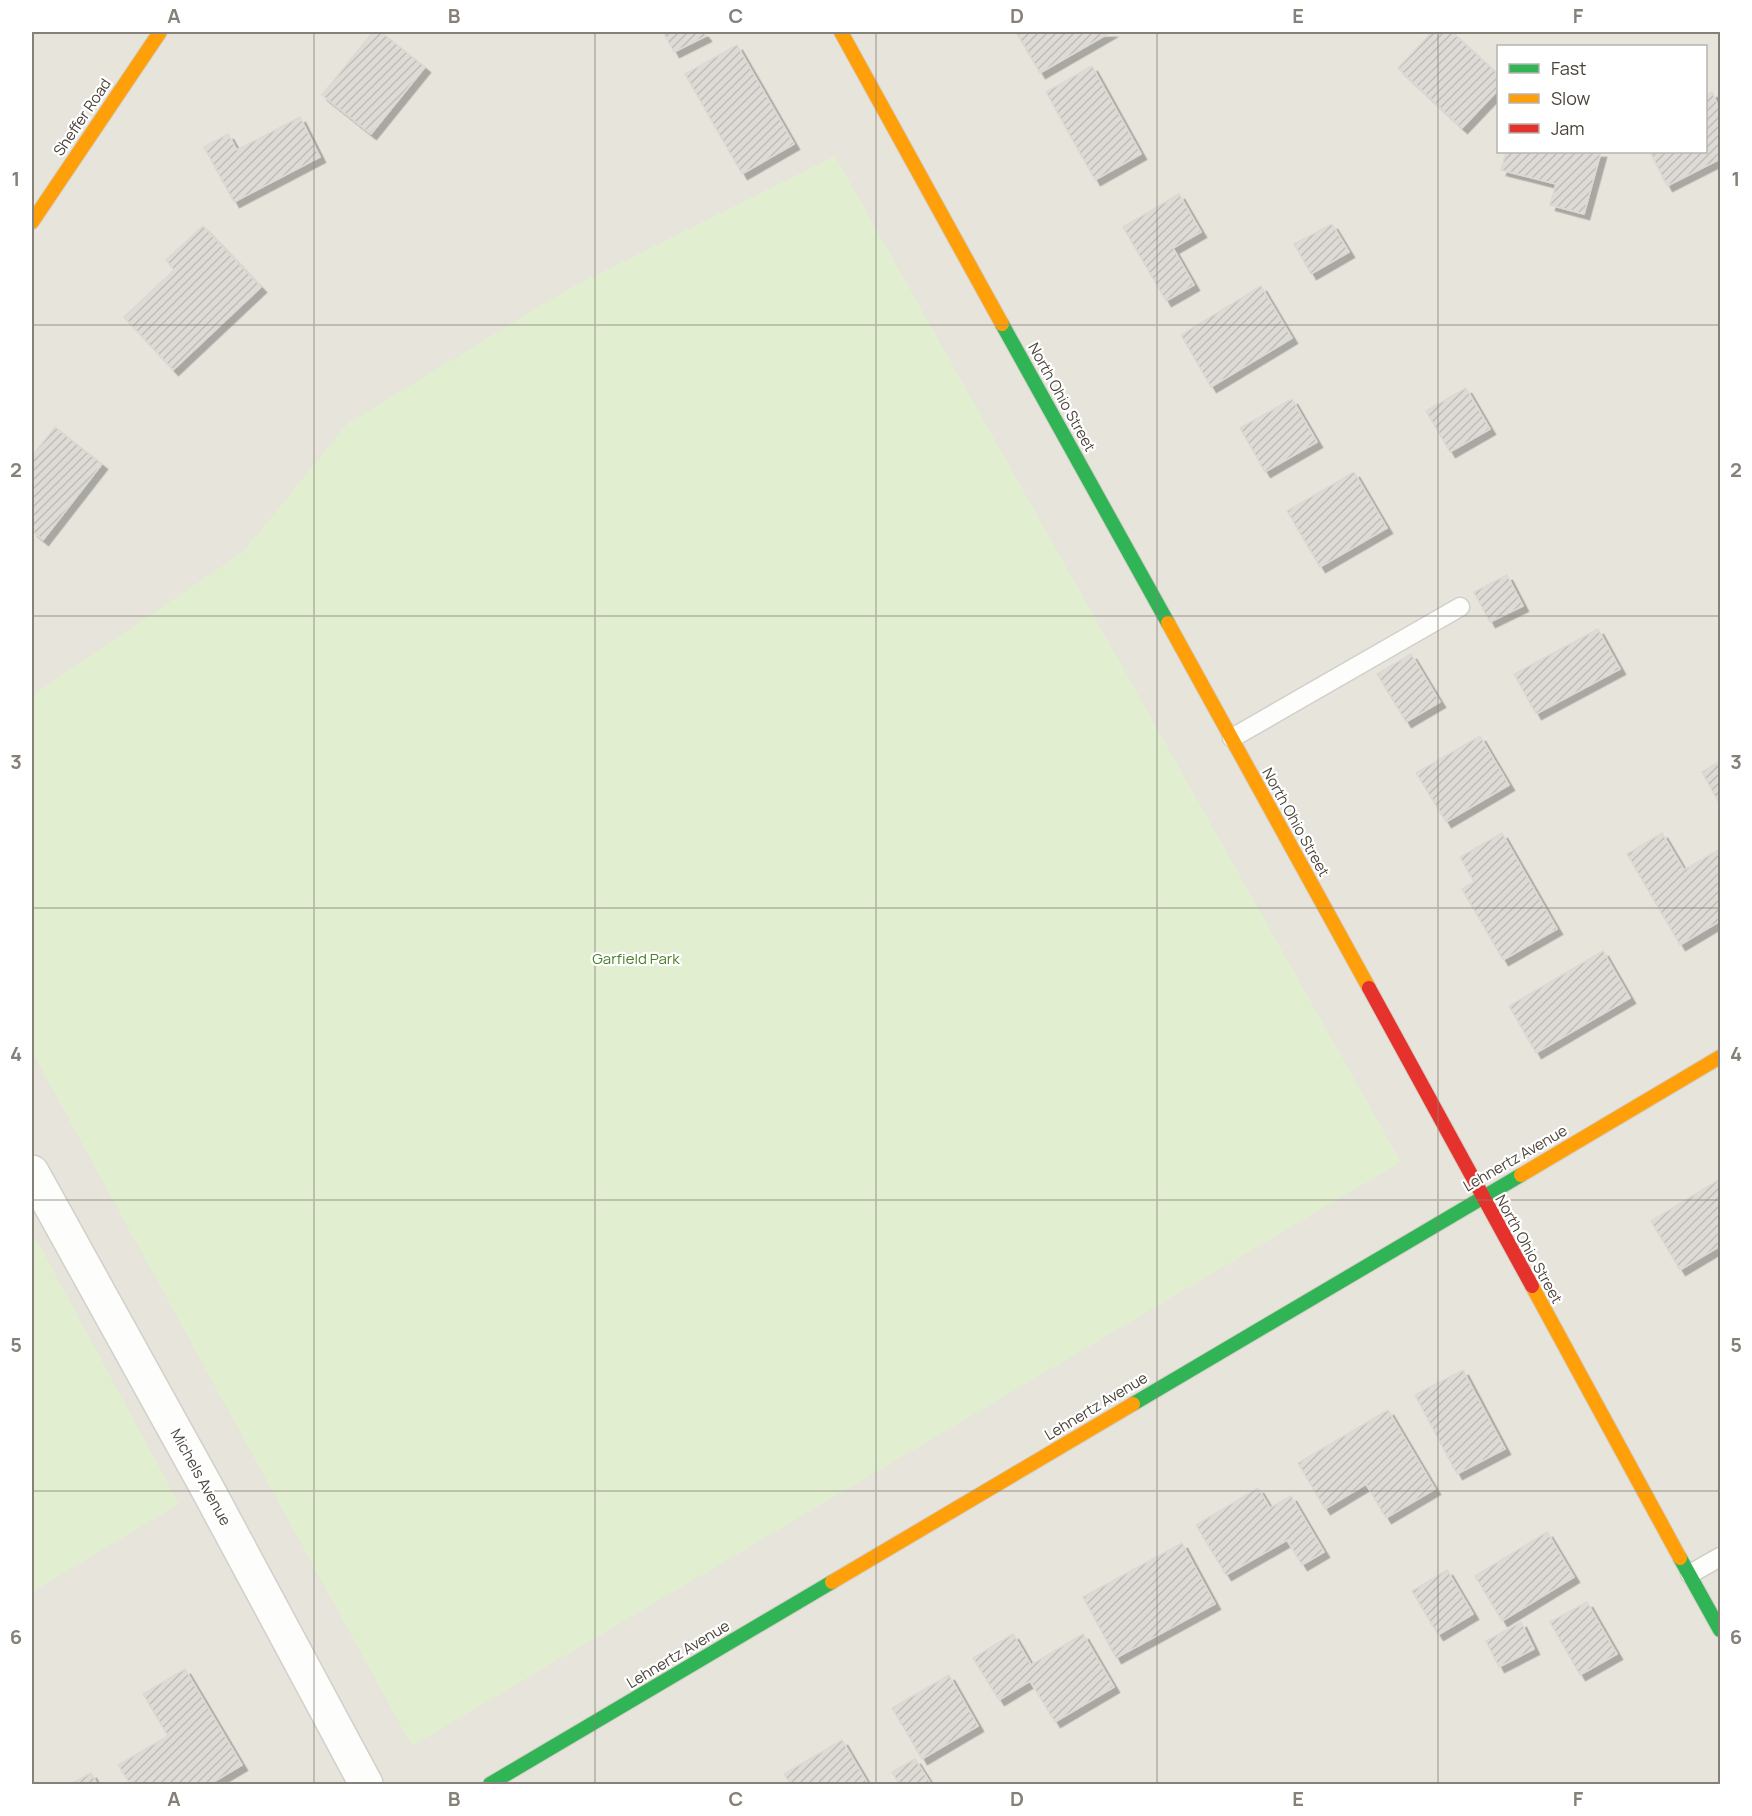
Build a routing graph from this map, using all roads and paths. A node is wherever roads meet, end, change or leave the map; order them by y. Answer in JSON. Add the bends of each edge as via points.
{"nodes":[{"id":1,"x":160,"y":32,"type":"edge"},
{"id":2,"x":841,"y":32,"type":"edge"},
{"id":3,"x":32,"y":222,"type":"edge"},
{"id":4,"x":1460,"y":607,"type":"dead end"},
{"id":5,"x":1232,"y":738,"type":"junction"},
{"id":6,"x":1720,"y":1057,"type":"edge"},
{"id":7,"x":32,"y":1172,"type":"edge"},
{"id":8,"x":1481,"y":1197,"type":"junction"},
{"id":9,"x":1720,"y":1557,"type":"edge"},
{"id":10,"x":1690,"y":1574,"type":"junction"},
{"id":11,"x":1715,"y":1609,"type":"edge"},
{"id":12,"x":1720,"y":1630,"type":"edge"},
{"id":13,"x":366,"y":1785,"type":"edge"},
{"id":14,"x":490,"y":1785,"type":"edge"}],
"edges":[{"from":1,"to":3,"type":"street","name":"Sheffer Road"},
{"from":2,"to":5,"type":"street","name":"North Ohio Street"},
{"from":4,"to":5,"type":"lane"},
{"from":5,"to":8,"type":"street","name":"North Ohio Street"},
{"from":6,"to":8,"type":"street","name":"Lehnertz Avenue"},
{"from":7,"to":13,"type":"street","name":"Michels Avenue"},
{"from":8,"to":10,"type":"street","name":"North Ohio Street"},
{"from":8,"to":14,"type":"street","name":"Lehnertz Avenue"},
{"from":9,"to":10,"type":"lane"},
{"from":10,"to":11,"type":"street","name":"North Ohio Street"},
{"from":11,"to":12,"type":"street","name":"North Ohio Street"}]}
